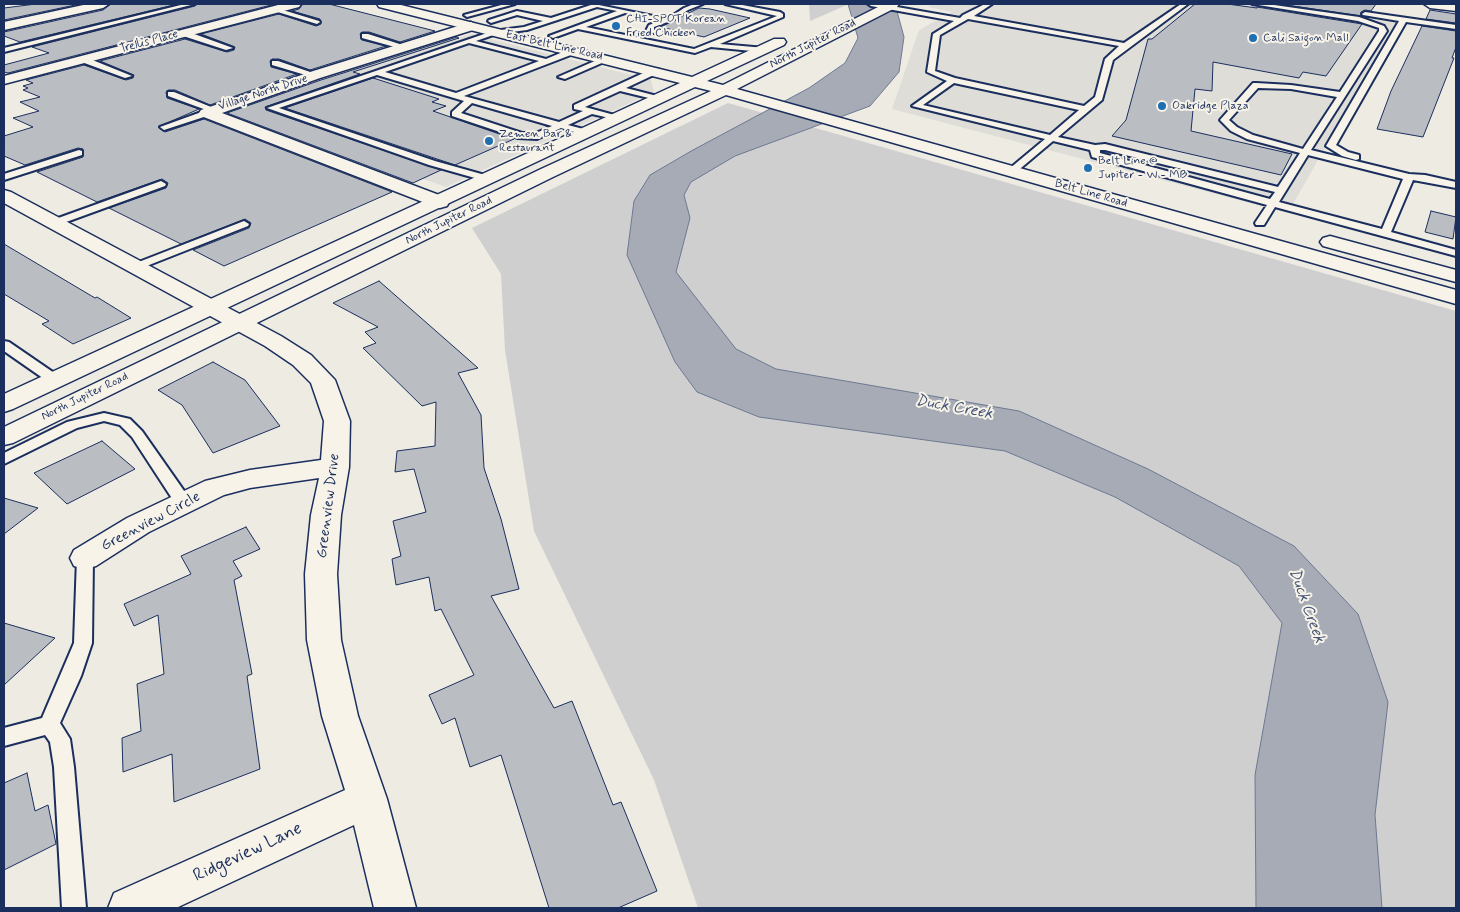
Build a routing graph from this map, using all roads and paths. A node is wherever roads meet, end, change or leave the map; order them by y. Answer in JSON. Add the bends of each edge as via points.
{"nodes":[{"id":1,"x":103,"y":4,"type":"edge"},
{"id":2,"x":192,"y":4,"type":"edge"},
{"id":3,"x":295,"y":4,"type":"edge"},
{"id":4,"x":383,"y":4,"type":"edge"},
{"id":5,"x":420,"y":4,"type":"edge"},
{"id":6,"x":512,"y":4,"type":"edge"},
{"id":7,"x":700,"y":4,"type":"edge"},
{"id":8,"x":728,"y":4,"type":"edge"},
{"id":9,"x":871,"y":4,"type":"edge"},
{"id":10,"x":902,"y":4,"type":"edge"},
{"id":11,"x":989,"y":4,"type":"edge"},
{"id":12,"x":1185,"y":4,"type":"edge"},
{"id":13,"x":1254,"y":4,"type":"edge"},
{"id":14,"x":1297,"y":4,"type":"edge"},
{"id":15,"x":1430,"y":4,"type":"edge"},
{"id":16,"x":890,"y":5,"type":"edge"},
{"id":17,"x":1456,"y":7,"type":"edge"},
{"id":18,"x":273,"y":9,"type":"junction"},
{"id":19,"x":626,"y":11,"type":"junction"},
{"id":20,"x":923,"y":11,"type":"junction"},
{"id":21,"x":654,"y":17,"type":"dead end"},
{"id":22,"x":963,"y":18,"type":"junction"},
{"id":23,"x":1404,"y":19,"type":"junction"},
{"id":24,"x":551,"y":20,"type":"junction"},
{"id":25,"x":317,"y":22,"type":"dead end"},
{"id":26,"x":4,"y":26,"type":"edge"},
{"id":27,"x":469,"y":27,"type":"junction"},
{"id":28,"x":493,"y":27,"type":"junction"},
{"id":29,"x":578,"y":27,"type":"junction"},
{"id":30,"x":1456,"y":27,"type":"edge"},
{"id":31,"x":525,"y":30,"type":"junction"},
{"id":32,"x":183,"y":33,"type":"junction"},
{"id":33,"x":659,"y":33,"type":"junction"},
{"id":34,"x":667,"y":35,"type":"dead end"},
{"id":35,"x":795,"y":35,"type":"dead end"},
{"id":36,"x":365,"y":36,"type":"dead end"},
{"id":37,"x":553,"y":36,"type":"junction"},
{"id":38,"x":642,"y":40,"type":"junction"},
{"id":39,"x":693,"y":41,"type":"dead end"},
{"id":40,"x":710,"y":45,"type":"junction"},
{"id":41,"x":1125,"y":45,"type":"junction"},
{"id":42,"x":626,"y":46,"type":"dead end"},
{"id":43,"x":404,"y":47,"type":"junction"},
{"id":44,"x":229,"y":48,"type":"dead end"},
{"id":45,"x":4,"y":50,"type":"edge"},
{"id":46,"x":573,"y":50,"type":"junction"},
{"id":47,"x":762,"y":50,"type":"junction"},
{"id":48,"x":82,"y":59,"type":"junction"},
{"id":49,"x":607,"y":59,"type":"junction"},
{"id":50,"x":546,"y":60,"type":"junction"},
{"id":51,"x":275,"y":63,"type":"dead end"},
{"id":52,"x":658,"y":65,"type":"junction"},
{"id":53,"x":716,"y":71,"type":"junction"},
{"id":54,"x":376,"y":72,"type":"junction"},
{"id":55,"x":697,"y":74,"type":"junction"},
{"id":56,"x":316,"y":75,"type":"junction"},
{"id":57,"x":128,"y":76,"type":"dead end"},
{"id":58,"x":562,"y":77,"type":"dead end"},
{"id":59,"x":747,"y":79,"type":"junction"},
{"id":60,"x":4,"y":80,"type":"edge"},
{"id":61,"x":953,"y":80,"type":"junction"},
{"id":62,"x":767,"y":85,"type":"dead end"},
{"id":63,"x":619,"y":88,"type":"junction"},
{"id":64,"x":725,"y":90,"type":"junction"},
{"id":65,"x":172,"y":94,"type":"dead end"},
{"id":66,"x":1342,"y":95,"type":"junction"},
{"id":67,"x":456,"y":96,"type":"junction"},
{"id":68,"x":658,"y":99,"type":"junction"},
{"id":69,"x":470,"y":100,"type":"junction"},
{"id":70,"x":1086,"y":109,"type":"junction"},
{"id":71,"x":210,"y":111,"type":"junction"},
{"id":72,"x":591,"y":111,"type":"junction"},
{"id":73,"x":878,"y":116,"type":"dead end"},
{"id":74,"x":616,"y":118,"type":"junction"},
{"id":75,"x":560,"y":126,"type":"junction"},
{"id":76,"x":164,"y":127,"type":"dead end"},
{"id":77,"x":584,"y":132,"type":"junction"},
{"id":78,"x":1050,"y":137,"type":"junction"},
{"id":79,"x":1095,"y":148,"type":"junction"},
{"id":80,"x":79,"y":153,"type":"dead end"},
{"id":81,"x":1306,"y":153,"type":"junction"},
{"id":82,"x":1019,"y":165,"type":"junction"},
{"id":83,"x":4,"y":178,"type":"edge"},
{"id":84,"x":1409,"y":178,"type":"junction"},
{"id":85,"x":489,"y":179,"type":"junction"},
{"id":86,"x":1456,"y":180,"type":"edge"},
{"id":87,"x":161,"y":184,"type":"dead end"},
{"id":88,"x":1456,"y":185,"type":"edge"},
{"id":89,"x":516,"y":189,"type":"junction"},
{"id":90,"x":1281,"y":191,"type":"junction"},
{"id":91,"x":4,"y":196,"type":"edge"},
{"id":92,"x":440,"y":202,"type":"junction"},
{"id":93,"x":1273,"y":204,"type":"junction"},
{"id":94,"x":54,"y":223,"type":"junction"},
{"id":95,"x":1260,"y":223,"type":"junction"},
{"id":96,"x":244,"y":224,"type":"dead end"},
{"id":97,"x":1279,"y":228,"type":"dead end"},
{"id":98,"x":1385,"y":234,"type":"junction"},
{"id":99,"x":1316,"y":238,"type":"dead end"},
{"id":100,"x":1456,"y":253,"type":"edge"},
{"id":101,"x":135,"y":267,"type":"junction"},
{"id":102,"x":1456,"y":276,"type":"edge"},
{"id":103,"x":1456,"y":298,"type":"edge"},
{"id":104,"x":224,"y":316,"type":"junction"},
{"id":105,"x":4,"y":345,"type":"edge"},
{"id":106,"x":55,"y":380,"type":"junction"},
{"id":107,"x":4,"y":404,"type":"edge"},
{"id":108,"x":4,"y":436,"type":"edge"},
{"id":109,"x":4,"y":459,"type":"edge"},
{"id":110,"x":336,"y":466,"type":"junction"},
{"id":111,"x":183,"y":502,"type":"junction"},
{"id":112,"x":85,"y":558,"type":"joint"},
{"id":113,"x":49,"y":725,"type":"junction"},
{"id":114,"x":4,"y":737,"type":"edge"},
{"id":115,"x":367,"y":799,"type":"junction"},
{"id":116,"x":74,"y":908,"type":"edge"},
{"id":117,"x":129,"y":908,"type":"edge"},
{"id":118,"x":395,"y":908,"type":"edge"}],
"edges":[{"from":1,"to":26,"type":"main road"},
{"from":2,"to":45,"type":"lane"},
{"from":3,"to":18,"type":"main road","name":"Trellis Place"},
{"from":4,"to":27,"type":"main road","name":"East Belt Line Road"},
{"from":5,"to":27,"type":"main road","name":"East Belt Line Road"},
{"from":6,"to":27,"type":"lane"},
{"from":7,"to":33,"type":"lane","via":[[651,26],[650,31]]},
{"from":8,"to":40,"type":"lane","via":[[780,14],[780,17]]},
{"from":9,"to":16,"type":"lane"},
{"from":10,"to":20,"type":"lane"},
{"from":11,"to":22,"type":"lane"},
{"from":12,"to":41,"type":"lane"},
{"from":13,"to":66,"type":"lane","via":[[1359,19],[1382,27],[1383,31]]},
{"from":14,"to":23,"type":"lane"},
{"from":15,"to":17,"type":"main road"},
{"from":16,"to":20,"type":"lane"},
{"from":16,"to":59,"type":"main road","name":"North Jupiter Road"},
{"from":18,"to":25,"type":"lane"},
{"from":18,"to":32,"type":"main road","name":"Trellis Place"},
{"from":19,"to":21,"type":"lane"},
{"from":19,"to":24,"type":"lane","via":[[597,5]]},
{"from":19,"to":29,"type":"lane"},
{"from":20,"to":22,"type":"lane"},
{"from":22,"to":41,"type":"lane"},
{"from":22,"to":61,"type":"lane","via":[[937,34],[931,72]]},
{"from":23,"to":30,"type":"lane"},
{"from":23,"to":86,"type":"lane","via":[[1331,146],[1345,154]]},
{"from":24,"to":28,"type":"lane","via":[[517,13]]},
{"from":24,"to":31,"type":"lane"},
{"from":27,"to":28,"type":"main road","name":"East Belt Line Road"},
{"from":27,"to":43,"type":"main road","name":"Village North Drive"},
{"from":27,"to":50,"type":"lane"},
{"from":27,"to":54,"type":"lane"},
{"from":28,"to":31,"type":"main road","name":"East Belt Line Road"},
{"from":28,"to":46,"type":"main road","name":"East Belt Line Road"},
{"from":29,"to":37,"type":"lane"},
{"from":29,"to":38,"type":"lane"},
{"from":31,"to":37,"type":"main road","name":"East Belt Line Road"},
{"from":32,"to":44,"type":"lane"},
{"from":32,"to":48,"type":"main road","name":"Trellis Place"},
{"from":33,"to":34,"type":"lane"},
{"from":33,"to":38,"type":"lane"},
{"from":35,"to":47,"type":"main road","name":"North Jupiter Road"},
{"from":36,"to":43,"type":"lane"},
{"from":37,"to":52,"type":"main road","name":"East Belt Line Road"},
{"from":38,"to":40,"type":"lane","via":[[695,51]]},
{"from":38,"to":42,"type":"lane"},
{"from":39,"to":40,"type":"lane"},
{"from":40,"to":47,"type":"lane"},
{"from":41,"to":70,"type":"lane","via":[[1109,59],[1099,98]]},
{"from":43,"to":56,"type":"main road","name":"Village North Drive"},
{"from":46,"to":49,"type":"main road","name":"East Belt Line Road"},
{"from":46,"to":50,"type":"lane"},
{"from":47,"to":53,"type":"main road","name":"North Jupiter Road"},
{"from":48,"to":57,"type":"lane"},
{"from":48,"to":60,"type":"main road","name":"Trellis Place"},
{"from":49,"to":52,"type":"main road","name":"East Belt Line Road"},
{"from":49,"to":58,"type":"lane"},
{"from":50,"to":67,"type":"lane"},
{"from":51,"to":56,"type":"lane"},
{"from":52,"to":55,"type":"main road","name":"East Belt Line Road"},
{"from":52,"to":63,"type":"lane"},
{"from":53,"to":55,"type":"main road","name":"North Jupiter Road"},
{"from":53,"to":59,"type":"main road"},
{"from":54,"to":67,"type":"lane"},
{"from":54,"to":85,"type":"lane","via":[[271,108]]},
{"from":55,"to":64,"type":"main road","name":"East Belt Line Road"},
{"from":55,"to":68,"type":"main road","name":"North Jupiter Road"},
{"from":56,"to":71,"type":"main road","name":"Village North Drive"},
{"from":59,"to":62,"type":"main road"},
{"from":59,"to":64,"type":"main road","name":"North Jupiter Road"},
{"from":61,"to":70,"type":"lane"},
{"from":61,"to":78,"type":"lane","via":[[916,106]]},
{"from":63,"to":68,"type":"lane"},
{"from":63,"to":72,"type":"lane","via":[[577,107]]},
{"from":64,"to":82,"type":"main road","name":"Belt Line Road","via":[[857,128]]},
{"from":64,"to":89,"type":"main road","name":"North Jupiter Road"},
{"from":65,"to":71,"type":"lane"},
{"from":66,"to":81,"type":"lane"},
{"from":66,"to":81,"type":"lane","via":[[1256,85],[1224,120],[1250,137]]},
{"from":67,"to":69,"type":"lane"},
{"from":68,"to":74,"type":"main road","name":"North Jupiter Road"},
{"from":69,"to":75,"type":"lane"},
{"from":69,"to":75,"type":"lane","via":[[455,114],[521,136],[537,136]]},
{"from":70,"to":78,"type":"lane"},
{"from":71,"to":76,"type":"lane"},
{"from":71,"to":92,"type":"main road","name":"Village North Drive"},
{"from":72,"to":74,"type":"lane"},
{"from":72,"to":75,"type":"lane"},
{"from":73,"to":82,"type":"main road","name":"Belt Line Road"},
{"from":74,"to":77,"type":"main road","name":"North Jupiter Road"},
{"from":75,"to":77,"type":"lane"},
{"from":77,"to":85,"type":"main road","name":"North Jupiter Road"},
{"from":78,"to":79,"type":"lane"},
{"from":78,"to":82,"type":"lane"},
{"from":79,"to":90,"type":"lane","via":[[1105,146]]},
{"from":79,"to":93,"type":"lane","via":[[1095,154]]},
{"from":80,"to":83,"type":"lane"},
{"from":81,"to":84,"type":"lane"},
{"from":81,"to":90,"type":"lane"},
{"from":82,"to":95,"type":"main road","name":"Belt Line Road"},
{"from":82,"to":103,"type":"main road","name":"Belt Line Road"},
{"from":84,"to":88,"type":"lane"},
{"from":84,"to":98,"type":"lane"},
{"from":85,"to":89,"type":"main road"},
{"from":85,"to":92,"type":"main road","name":"North Jupiter Road"},
{"from":87,"to":94,"type":"lane"},
{"from":89,"to":104,"type":"main road","name":"North Jupiter Road"},
{"from":90,"to":93,"type":"lane"},
{"from":91,"to":94,"type":"main road"},
{"from":92,"to":104,"type":"main road","name":"North Jupiter Road"},
{"from":93,"to":95,"type":"lane"},
{"from":93,"to":98,"type":"lane"},
{"from":94,"to":101,"type":"main road"},
{"from":95,"to":97,"type":"main road","name":"Belt Line Road"},
{"from":96,"to":101,"type":"lane"},
{"from":98,"to":100,"type":"lane"},
{"from":99,"to":102,"type":"main road"},
{"from":101,"to":104,"type":"main road"},
{"from":104,"to":106,"type":"main road","name":"North Jupiter Road"},
{"from":104,"to":108,"type":"main road","name":"North Jupiter Road"},
{"from":104,"to":110,"type":"main road","name":"Greenview Drive","via":[[273,341],[302,360],[323,380],[337,421]]},
{"from":105,"to":106,"type":"lane"},
{"from":106,"to":107,"type":"main road","name":"North Jupiter Road"},
{"from":109,"to":111,"type":"lane","via":[[72,425],[104,417],[125,422],[137,434]]},
{"from":110,"to":111,"type":"main road","name":"Greenview Circle","via":[[250,479],[215,488]]},
{"from":110,"to":115,"type":"main road","name":"Greenview Drive","via":[[326,515],[321,574],[324,640],[340,716]]},
{"from":111,"to":112,"type":"main road","name":"Greenview Circle"},
{"from":112,"to":113,"type":"lane","via":[[83,643]]},
{"from":113,"to":114,"type":"lane"},
{"from":113,"to":116,"type":"lane","via":[[60,738],[64,767]]},
{"from":115,"to":117,"type":"main road","name":"Ridgeview Lane"},
{"from":115,"to":118,"type":"main road","name":"Greenview Drive"}]}
